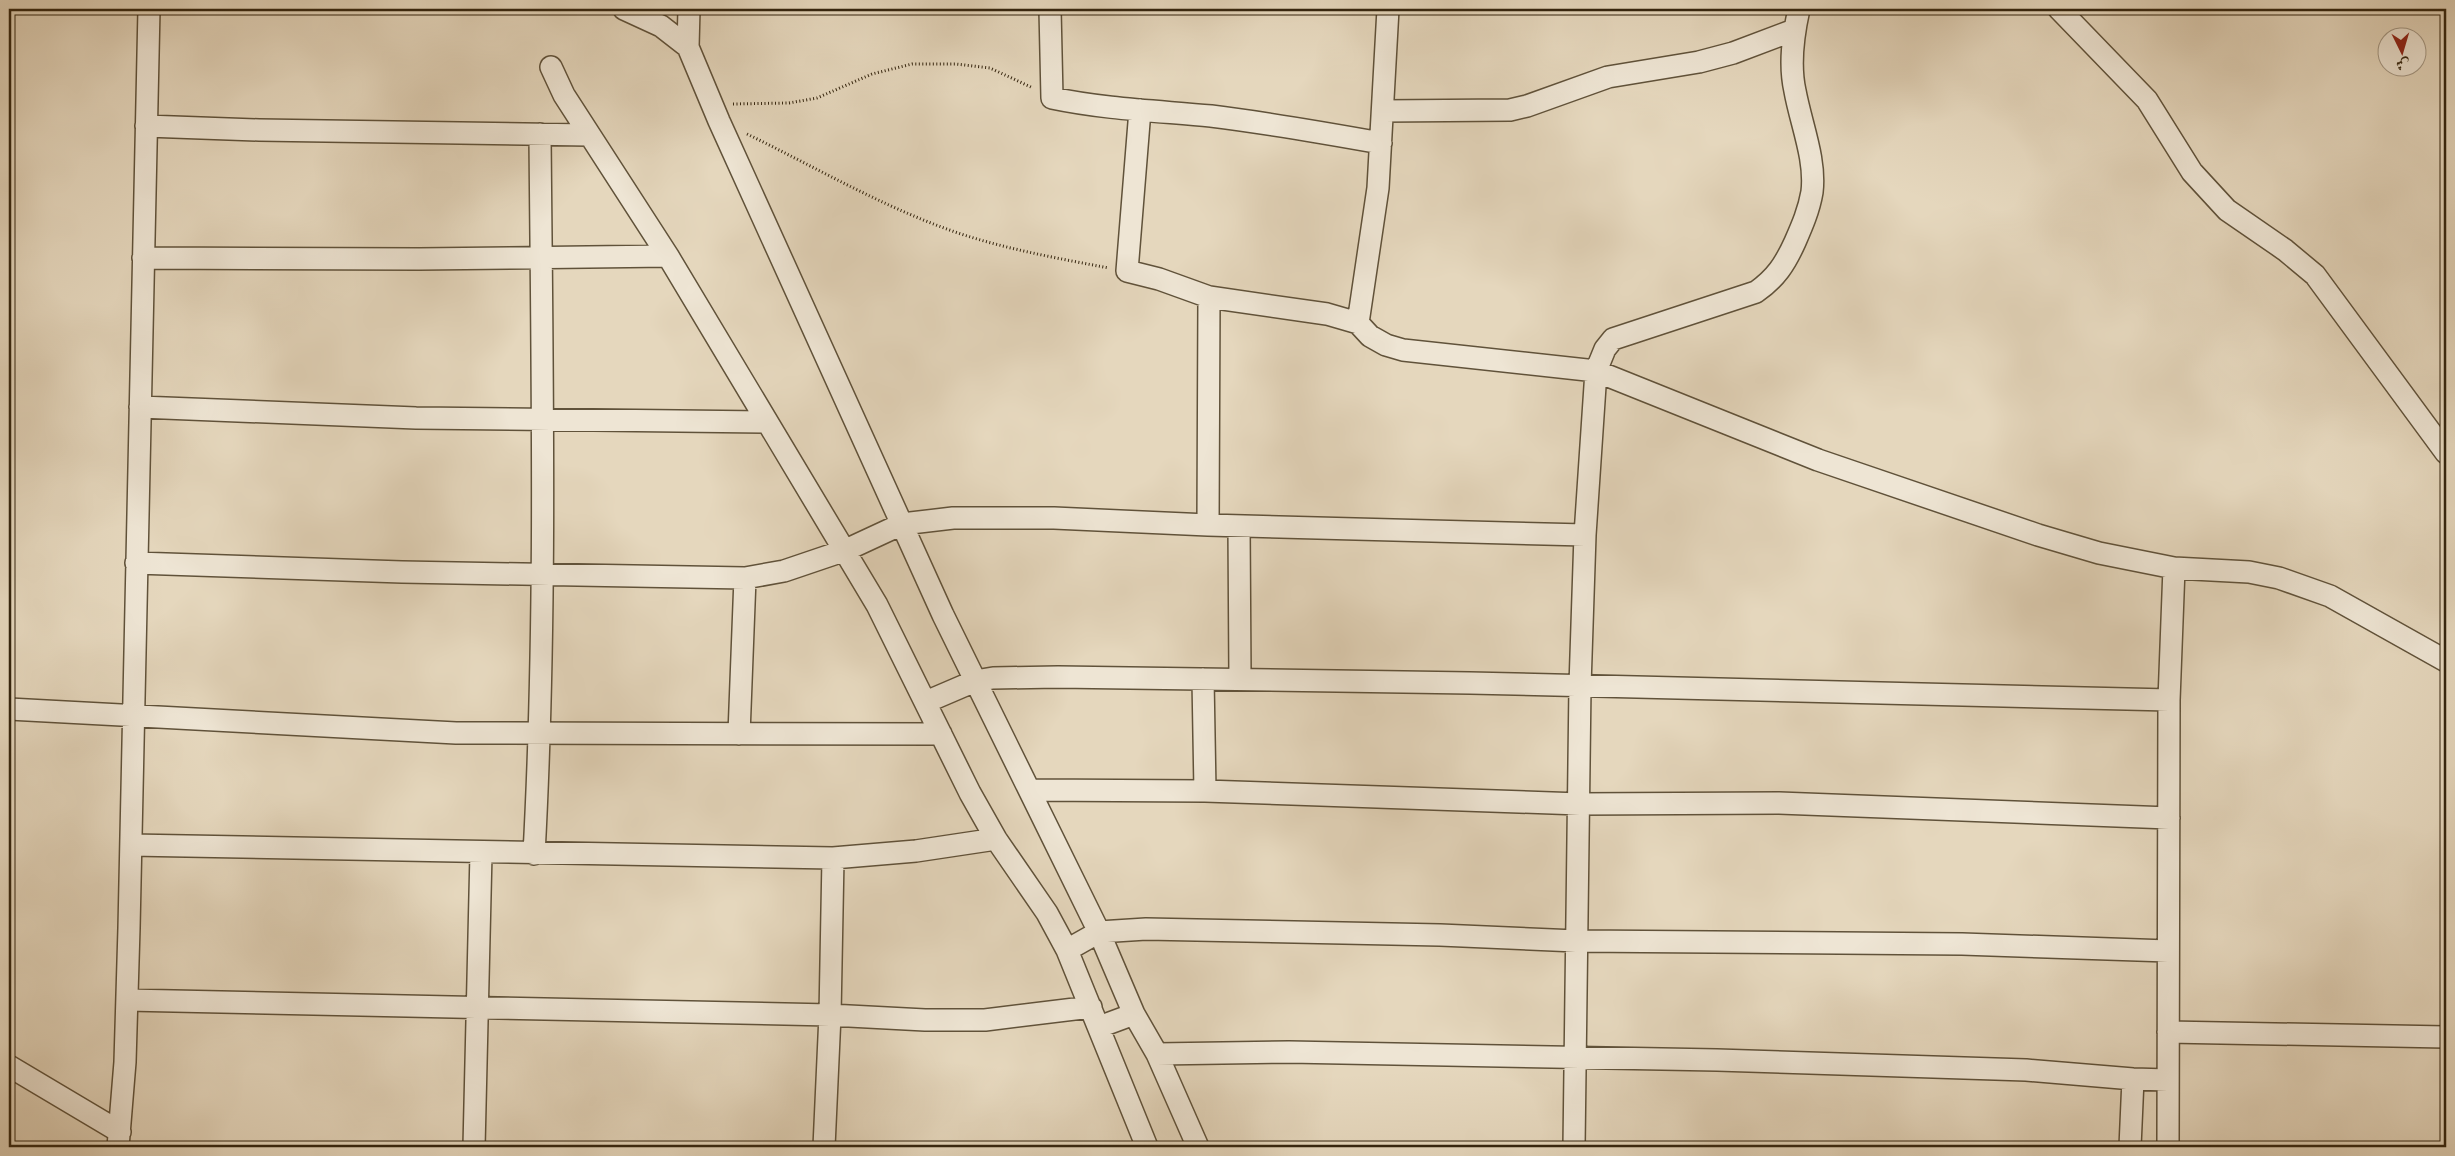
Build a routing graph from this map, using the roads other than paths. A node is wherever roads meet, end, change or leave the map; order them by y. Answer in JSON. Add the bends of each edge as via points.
{"nodes":[{"id":1,"x":149,"y":9,"type":"edge"},
{"id":2,"x":624,"y":9,"type":"edge"},
{"id":3,"x":689,"y":9,"type":"edge"},
{"id":4,"x":1050,"y":9,"type":"edge"},
{"id":5,"x":1388,"y":9,"type":"edge"},
{"id":6,"x":1799,"y":9,"type":"edge"},
{"id":7,"x":2059,"y":9,"type":"edge"},
{"id":8,"x":1794,"y":30,"type":"junction"},
{"id":9,"x":688,"y":47,"type":"junction"},
{"id":10,"x":551,"y":68,"type":"dead end"},
{"id":11,"x":1140,"y":110,"type":"junction"},
{"id":12,"x":1383,"y":111,"type":"junction"},
{"id":13,"x":146,"y":126,"type":"junction"},
{"id":14,"x":540,"y":134,"type":"junction"},
{"id":15,"x":588,"y":135,"type":"junction"},
{"id":16,"x":1382,"y":143,"type":"junction"},
{"id":17,"x":668,"y":256,"type":"junction"},
{"id":18,"x":143,"y":258,"type":"junction"},
{"id":19,"x":541,"y":258,"type":"junction"},
{"id":20,"x":1209,"y":297,"type":"junction"},
{"id":21,"x":1358,"y":323,"type":"junction"},
{"id":22,"x":1596,"y":371,"type":"junction"},
{"id":23,"x":140,"y":407,"type":"junction"},
{"id":24,"x":541,"y":419,"type":"junction"},
{"id":25,"x":766,"y":422,"type":"junction"},
{"id":26,"x":2446,"y":453,"type":"edge"},
{"id":27,"x":902,"y":524,"type":"junction"},
{"id":28,"x":1208,"y":526,"type":"junction"},
{"id":29,"x":1239,"y":526,"type":"junction"},
{"id":30,"x":1585,"y":535,"type":"junction"},
{"id":31,"x":846,"y":550,"type":"junction"},
{"id":32,"x":136,"y":563,"type":"junction"},
{"id":33,"x":2174,"y":568,"type":"junction"},
{"id":34,"x":543,"y":574,"type":"junction"},
{"id":35,"x":745,"y":578,"type":"junction"},
{"id":36,"x":2446,"y":661,"type":"edge"},
{"id":37,"x":1240,"y":678,"type":"junction"},
{"id":38,"x":1203,"y":679,"type":"junction"},
{"id":39,"x":975,"y":681,"type":"junction"},
{"id":40,"x":1580,"y":686,"type":"junction"},
{"id":41,"x":2169,"y":700,"type":"junction"},
{"id":42,"x":926,"y":702,"type":"junction"},
{"id":43,"x":9,"y":709,"type":"edge"},
{"id":44,"x":133,"y":714,"type":"junction"},
{"id":45,"x":540,"y":733,"type":"junction"},
{"id":46,"x":740,"y":734,"type":"junction"},
{"id":47,"x":940,"y":734,"type":"junction"},
{"id":48,"x":1030,"y":790,"type":"junction"},
{"id":49,"x":1205,"y":791,"type":"junction"},
{"id":50,"x":1580,"y":804,"type":"junction"},
{"id":51,"x":2169,"y":818,"type":"junction"},
{"id":52,"x":996,"y":839,"type":"junction"},
{"id":53,"x":131,"y":845,"type":"junction"},
{"id":54,"x":481,"y":853,"type":"junction"},
{"id":55,"x":534,"y":854,"type":"junction"},
{"id":56,"x":833,"y":858,"type":"junction"},
{"id":57,"x":1099,"y":932,"type":"junction"},
{"id":58,"x":1576,"y":941,"type":"junction"},
{"id":59,"x":1067,"y":950,"type":"junction"},
{"id":60,"x":2168,"y":951,"type":"junction"},
{"id":61,"x":127,"y":1000,"type":"junction"},
{"id":62,"x":478,"y":1008,"type":"junction"},
{"id":63,"x":1134,"y":1014,"type":"junction"},
{"id":64,"x":830,"y":1015,"type":"junction"},
{"id":65,"x":1095,"y":1017,"type":"junction"},
{"id":66,"x":2168,"y":1032,"type":"junction"},
{"id":67,"x":2446,"y":1037,"type":"edge"},
{"id":68,"x":1156,"y":1054,"type":"junction"},
{"id":69,"x":1575,"y":1059,"type":"junction"},
{"id":70,"x":9,"y":1066,"type":"edge"},
{"id":71,"x":2133,"y":1079,"type":"junction"},
{"id":72,"x":2168,"y":1080,"type":"junction"},
{"id":73,"x":119,"y":1140,"type":"edge"},
{"id":74,"x":474,"y":1147,"type":"edge"},
{"id":75,"x":824,"y":1147,"type":"edge"},
{"id":76,"x":1147,"y":1147,"type":"edge"},
{"id":77,"x":1198,"y":1147,"type":"edge"},
{"id":78,"x":1574,"y":1147,"type":"edge"},
{"id":79,"x":2130,"y":1147,"type":"edge"},
{"id":80,"x":2168,"y":1147,"type":"edge"}],
"edges":[{"from":1,"to":13,"type":"street"},
{"from":2,"to":9,"type":"street","via":[[661,26]]},
{"from":3,"to":9,"type":"street"},
{"from":4,"to":11,"type":"street","via":[[1052,98]]},
{"from":5,"to":12,"type":"street"},
{"from":6,"to":8,"type":"street"},
{"from":7,"to":26,"type":"street","via":[[2147,100],[2192,172],[2227,210],[2315,275]]},
{"from":8,"to":12,"type":"street","via":[[1733,53],[1608,77],[1510,110]]},
{"from":8,"to":22,"type":"street","via":[[1794,90],[1812,166],[1812,192],[1805,219],[1784,266],[1771,282],[1756,292],[1613,339]]},
{"from":9,"to":27,"type":"street"},
{"from":10,"to":15,"type":"street"},
{"from":11,"to":16,"type":"street","via":[[1286,126]]},
{"from":11,"to":20,"type":"street","via":[[1127,271]]},
{"from":12,"to":16,"type":"street"},
{"from":13,"to":14,"type":"street","via":[[269,131]]},
{"from":13,"to":18,"type":"street"},
{"from":14,"to":15,"type":"street"},
{"from":14,"to":19,"type":"street"},
{"from":15,"to":17,"type":"street"},
{"from":16,"to":21,"type":"street"},
{"from":17,"to":19,"type":"street"},
{"from":17,"to":25,"type":"street"},
{"from":18,"to":19,"type":"street"},
{"from":18,"to":23,"type":"street"},
{"from":19,"to":24,"type":"street"},
{"from":20,"to":21,"type":"street","via":[[1327,314]]},
{"from":20,"to":28,"type":"street"},
{"from":21,"to":22,"type":"street","via":[[1370,336],[1403,350]]},
{"from":22,"to":30,"type":"street"},
{"from":22,"to":33,"type":"street","via":[[1818,460],[1929,499],[2099,553]]},
{"from":23,"to":24,"type":"street"},
{"from":23,"to":32,"type":"street"},
{"from":24,"to":25,"type":"street"},
{"from":24,"to":34,"type":"street"},
{"from":25,"to":31,"type":"street"},
{"from":27,"to":28,"type":"street","via":[[953,518],[1054,518]]},
{"from":27,"to":31,"type":"street"},
{"from":27,"to":39,"type":"street"},
{"from":28,"to":29,"type":"street"},
{"from":29,"to":30,"type":"street"},
{"from":29,"to":37,"type":"street"},
{"from":30,"to":40,"type":"street"},
{"from":31,"to":35,"type":"street","via":[[784,571]]},
{"from":31,"to":42,"type":"street"},
{"from":32,"to":34,"type":"street"},
{"from":32,"to":44,"type":"street"},
{"from":33,"to":36,"type":"street","via":[[2248,572],[2279,578],[2330,596]]},
{"from":33,"to":41,"type":"street"},
{"from":34,"to":35,"type":"street"},
{"from":34,"to":45,"type":"street"},
{"from":35,"to":46,"type":"street"},
{"from":37,"to":38,"type":"street"},
{"from":37,"to":40,"type":"street"},
{"from":38,"to":39,"type":"street","via":[[1058,677]]},
{"from":38,"to":49,"type":"street"},
{"from":39,"to":42,"type":"street"},
{"from":39,"to":48,"type":"street"},
{"from":40,"to":41,"type":"street"},
{"from":40,"to":50,"type":"street"},
{"from":41,"to":51,"type":"street"},
{"from":42,"to":47,"type":"street"},
{"from":43,"to":44,"type":"street"},
{"from":44,"to":45,"type":"street","via":[[456,733]]},
{"from":44,"to":53,"type":"street"},
{"from":45,"to":46,"type":"street"},
{"from":45,"to":55,"type":"street"},
{"from":46,"to":47,"type":"street"},
{"from":47,"to":52,"type":"street"},
{"from":48,"to":49,"type":"street"},
{"from":48,"to":57,"type":"street"},
{"from":49,"to":50,"type":"street"},
{"from":50,"to":51,"type":"street","via":[[1779,803]]},
{"from":50,"to":58,"type":"street"},
{"from":51,"to":60,"type":"street"},
{"from":52,"to":56,"type":"street","via":[[916,851]]},
{"from":52,"to":59,"type":"street","via":[[1047,913]]},
{"from":53,"to":54,"type":"street"},
{"from":53,"to":61,"type":"street"},
{"from":54,"to":55,"type":"street"},
{"from":54,"to":62,"type":"street"},
{"from":55,"to":56,"type":"street"},
{"from":56,"to":64,"type":"street"},
{"from":57,"to":58,"type":"street","via":[[1205,930]]},
{"from":57,"to":59,"type":"street"},
{"from":57,"to":63,"type":"street"},
{"from":58,"to":60,"type":"street","via":[[1962,944]]},
{"from":58,"to":69,"type":"street"},
{"from":59,"to":65,"type":"street"},
{"from":60,"to":66,"type":"street"},
{"from":61,"to":62,"type":"street"},
{"from":61,"to":73,"type":"street"},
{"from":62,"to":64,"type":"street"},
{"from":62,"to":74,"type":"street"},
{"from":63,"to":65,"type":"street"},
{"from":63,"to":68,"type":"street"},
{"from":64,"to":65,"type":"street","via":[[925,1020]]},
{"from":64,"to":75,"type":"street"},
{"from":65,"to":76,"type":"street"},
{"from":66,"to":67,"type":"street"},
{"from":66,"to":72,"type":"street"},
{"from":68,"to":69,"type":"street","via":[[1289,1052]]},
{"from":68,"to":77,"type":"street"},
{"from":69,"to":71,"type":"street","via":[[2026,1070]]},
{"from":69,"to":78,"type":"street"},
{"from":70,"to":73,"type":"street"},
{"from":71,"to":72,"type":"street"},
{"from":71,"to":79,"type":"street"},
{"from":72,"to":80,"type":"street"}]}
